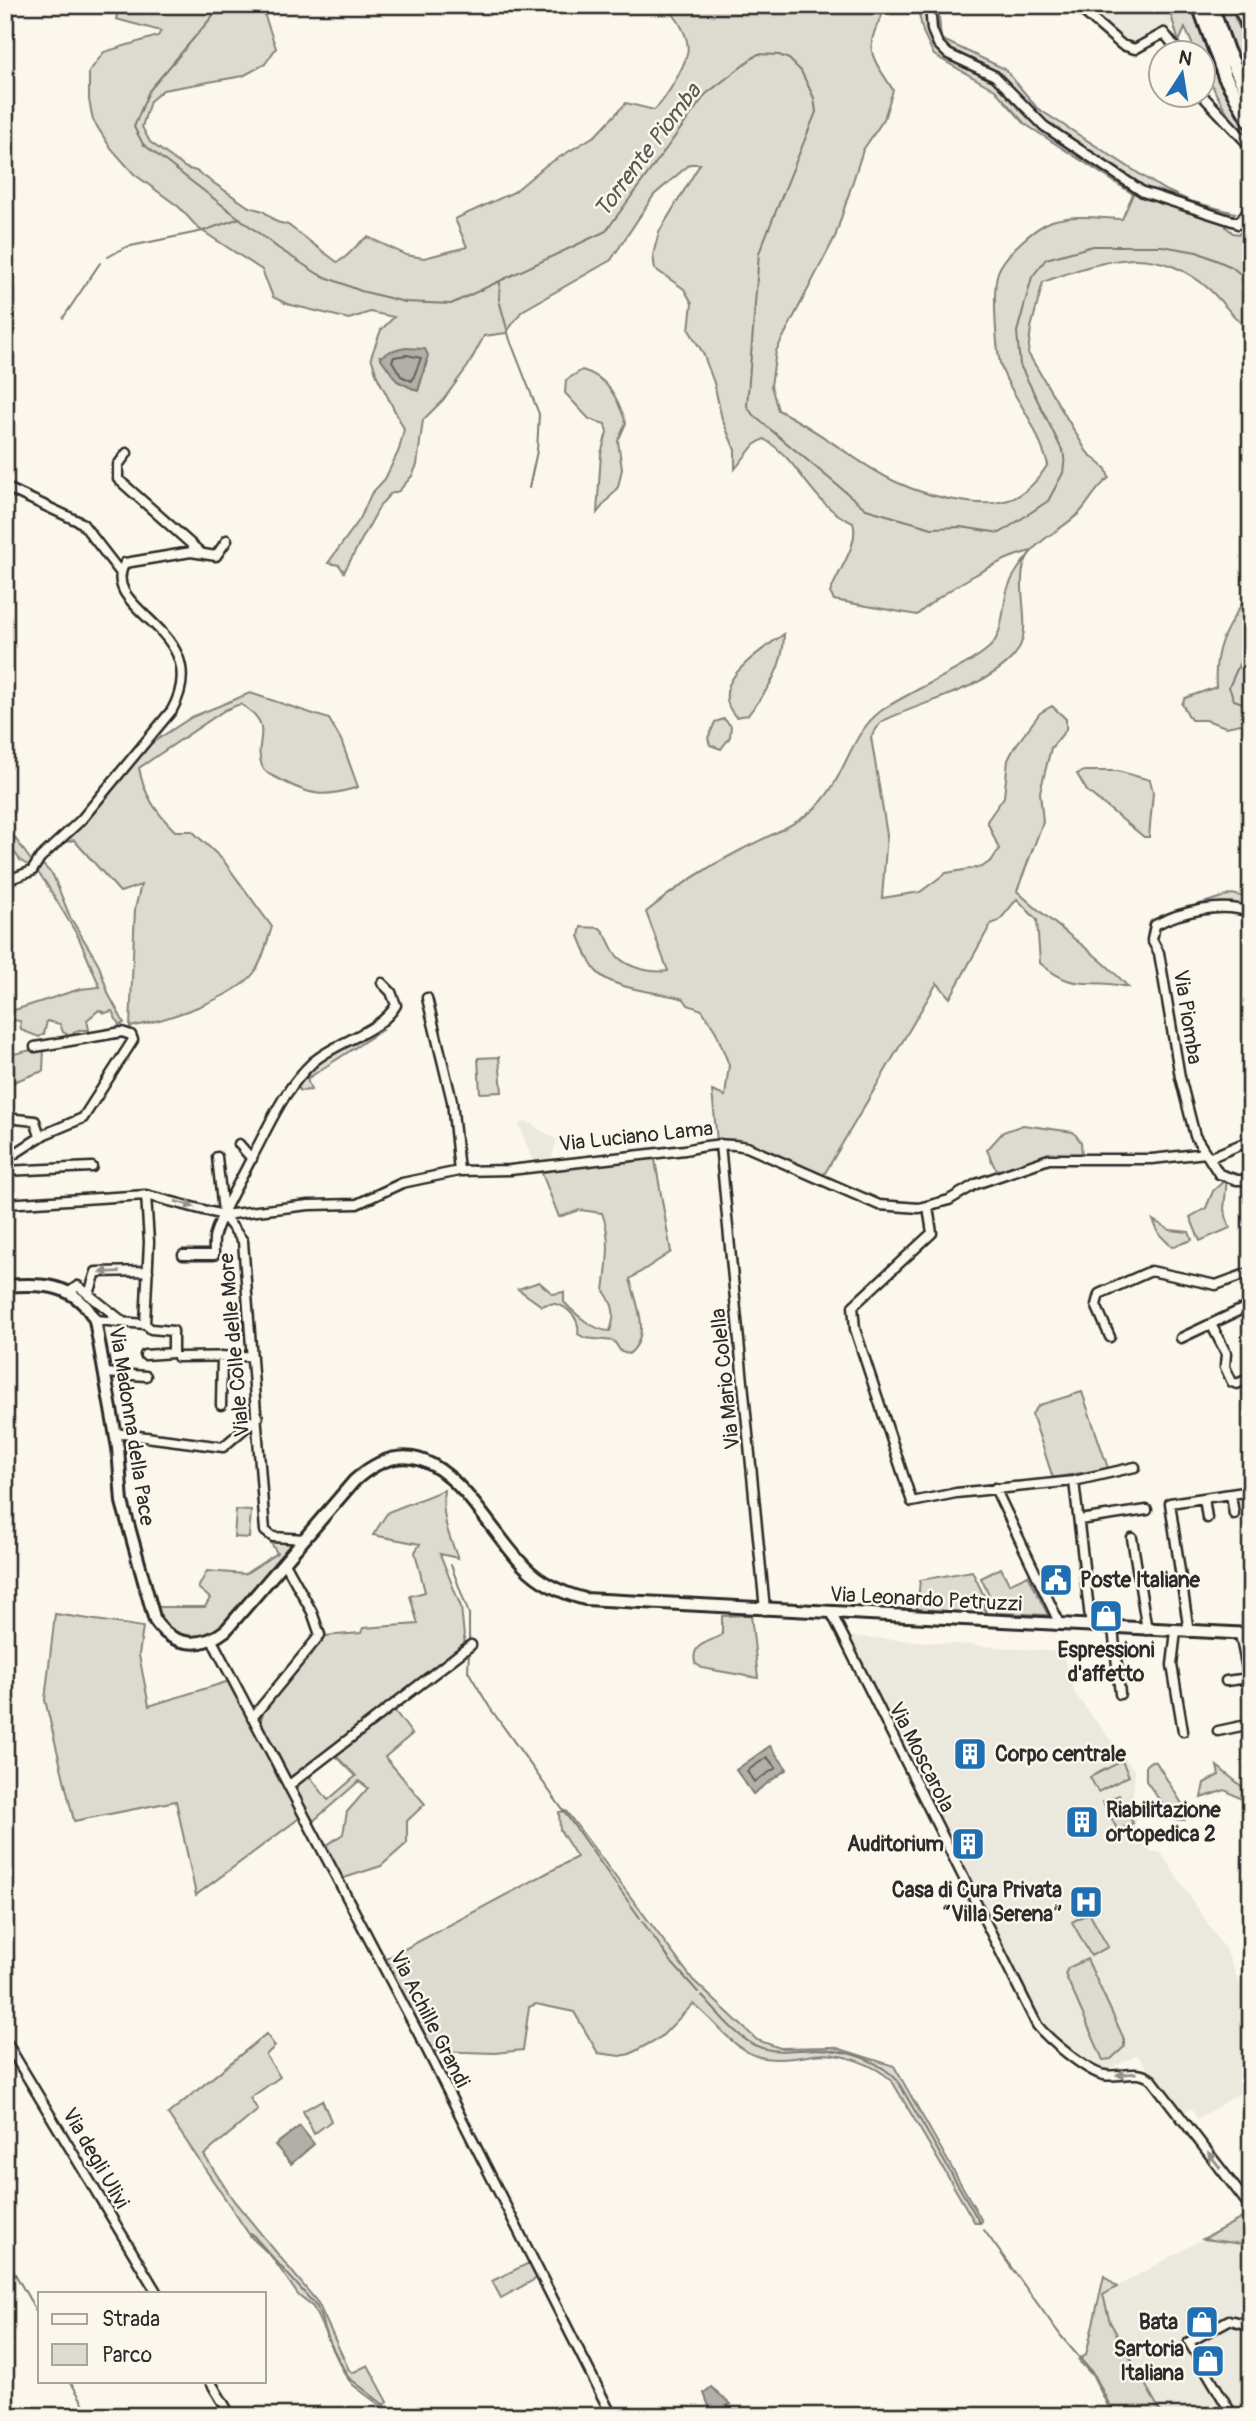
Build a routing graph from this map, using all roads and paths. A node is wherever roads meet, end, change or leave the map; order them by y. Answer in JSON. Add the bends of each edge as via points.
{"nodes":[{"id":1,"x":930,"y":5,"type":"edge"},
{"id":2,"x":1076,"y":5,"type":"edge"},
{"id":3,"x":1199,"y":5,"type":"edge"},
{"id":4,"x":1212,"y":5,"type":"edge"},
{"id":5,"x":1236,"y":5,"type":"edge"},
{"id":6,"x":1148,"y":41,"type":"edge"},
{"id":7,"x":1251,"y":47,"type":"edge"},
{"id":8,"x":1251,"y":100,"type":"edge"},
{"id":9,"x":1214,"y":108,"type":"edge"},
{"id":10,"x":1251,"y":123,"type":"edge"},
{"id":11,"x":1251,"y":147,"type":"edge"},
{"id":12,"x":1251,"y":206,"type":"edge"},
{"id":13,"x":1238,"y":223,"type":"junction"},
{"id":14,"x":1251,"y":227,"type":"edge"},
{"id":15,"x":127,"y":453,"type":"dead end"},
{"id":16,"x":5,"y":487,"type":"edge"},
{"id":17,"x":227,"y":540,"type":"dead end"},
{"id":18,"x":200,"y":552,"type":"junction"},
{"id":19,"x":120,"y":572,"type":"junction"},
{"id":20,"x":5,"y":881,"type":"edge"},
{"id":21,"x":1251,"y":913,"type":"edge"},
{"id":22,"x":382,"y":983,"type":"dead end"},
{"id":23,"x":427,"y":998,"type":"dead end"},
{"id":24,"x":35,"y":1047,"type":"dead end"},
{"id":25,"x":16,"y":1119,"type":"dead end"},
{"id":26,"x":40,"y":1136,"type":"junction"},
{"id":27,"x":1251,"y":1140,"type":"edge"},
{"id":28,"x":239,"y":1144,"type":"dead end"},
{"id":29,"x":720,"y":1144,"type":"junction"},
{"id":30,"x":1208,"y":1156,"type":"junction"},
{"id":31,"x":217,"y":1157,"type":"dead end"},
{"id":32,"x":252,"y":1159,"type":"junction"},
{"id":33,"x":5,"y":1160,"type":"edge"},
{"id":34,"x":92,"y":1167,"type":"dead end"},
{"id":35,"x":5,"y":1171,"type":"edge"},
{"id":36,"x":459,"y":1171,"type":"junction"},
{"id":37,"x":1251,"y":1180,"type":"edge"},
{"id":38,"x":146,"y":1195,"type":"junction"},
{"id":39,"x":5,"y":1205,"type":"edge"},
{"id":40,"x":928,"y":1207,"type":"junction"},
{"id":41,"x":223,"y":1215,"type":"junction"},
{"id":42,"x":183,"y":1255,"type":"dead end"},
{"id":43,"x":148,"y":1271,"type":"junction"},
{"id":44,"x":1251,"y":1272,"type":"edge"},
{"id":45,"x":5,"y":1286,"type":"edge"},
{"id":46,"x":69,"y":1292,"type":"junction"},
{"id":47,"x":89,"y":1294,"type":"junction"},
{"id":48,"x":1251,"y":1305,"type":"edge"},
{"id":49,"x":95,"y":1320,"type":"junction"},
{"id":50,"x":124,"y":1321,"type":"junction"},
{"id":51,"x":145,"y":1324,"type":"junction"},
{"id":52,"x":1211,"y":1324,"type":"junction"},
{"id":53,"x":1110,"y":1337,"type":"dead end"},
{"id":54,"x":1181,"y":1338,"type":"dead end"},
{"id":55,"x":145,"y":1355,"type":"dead end"},
{"id":56,"x":222,"y":1356,"type":"junction"},
{"id":57,"x":252,"y":1356,"type":"junction"},
{"id":58,"x":178,"y":1357,"type":"dead end"},
{"id":59,"x":104,"y":1373,"type":"junction"},
{"id":60,"x":146,"y":1376,"type":"dead end"},
{"id":61,"x":1251,"y":1377,"type":"edge"},
{"id":62,"x":221,"y":1405,"type":"dead end"},
{"id":63,"x":258,"y":1418,"type":"junction"},
{"id":64,"x":116,"y":1433,"type":"junction"},
{"id":65,"x":1135,"y":1467,"type":"dead end"},
{"id":66,"x":1074,"y":1481,"type":"junction"},
{"id":67,"x":995,"y":1488,"type":"junction"},
{"id":68,"x":1251,"y":1491,"type":"edge"},
{"id":69,"x":1231,"y":1494,"type":"junction"},
{"id":70,"x":1204,"y":1498,"type":"junction"},
{"id":71,"x":1147,"y":1510,"type":"dead end"},
{"id":72,"x":1234,"y":1514,"type":"dead end"},
{"id":73,"x":1207,"y":1518,"type":"dead end"},
{"id":74,"x":1079,"y":1520,"type":"junction"},
{"id":75,"x":1132,"y":1538,"type":"dead end"},
{"id":76,"x":305,"y":1539,"type":"junction"},
{"id":77,"x":285,"y":1563,"type":"junction"},
{"id":78,"x":765,"y":1610,"type":"junction"},
{"id":79,"x":832,"y":1614,"type":"junction"},
{"id":80,"x":1057,"y":1625,"type":"junction"},
{"id":81,"x":1091,"y":1627,"type":"junction"},
{"id":82,"x":1113,"y":1628,"type":"junction"},
{"id":83,"x":1147,"y":1630,"type":"junction"},
{"id":84,"x":1176,"y":1631,"type":"junction"},
{"id":85,"x":1189,"y":1632,"type":"junction"},
{"id":86,"x":1246,"y":1634,"type":"edge"},
{"id":87,"x":212,"y":1640,"type":"junction"},
{"id":88,"x":471,"y":1645,"type":"dead end"},
{"id":89,"x":1249,"y":1678,"type":"junction"},
{"id":90,"x":1226,"y":1681,"type":"dead end"},
{"id":91,"x":1251,"y":1689,"type":"edge"},
{"id":92,"x":1120,"y":1694,"type":"dead end"},
{"id":93,"x":252,"y":1718,"type":"junction"},
{"id":94,"x":1251,"y":1724,"type":"edge"},
{"id":95,"x":1183,"y":1731,"type":"dead end"},
{"id":96,"x":1218,"y":1731,"type":"dead end"},
{"id":97,"x":288,"y":1786,"type":"junction"},
{"id":98,"x":5,"y":2040,"type":"edge"},
{"id":99,"x":1251,"y":2208,"type":"edge"},
{"id":100,"x":156,"y":2292,"type":"edge"},
{"id":101,"x":1248,"y":2325,"type":"dead end"},
{"id":102,"x":211,"y":2382,"type":"edge"},
{"id":103,"x":1229,"y":2414,"type":"edge"},
{"id":104,"x":231,"y":2416,"type":"edge"},
{"id":105,"x":612,"y":2416,"type":"edge"}],
"edges":[{"from":1,"to":13,"type":"street","via":[[938,44],[948,54],[995,76],[1044,126],[1143,192]]},
{"from":2,"to":6,"type":"street","via":[[1122,45],[1135,48]]},
{"from":3,"to":10,"type":"highway","via":[[1225,76]]},
{"from":4,"to":8,"type":"highway","via":[[1227,51]]},
{"from":5,"to":7,"type":"street"},
{"from":9,"to":11,"type":"street"},
{"from":12,"to":13,"type":"street"},
{"from":13,"to":14,"type":"street"},
{"from":15,"to":18,"type":"street","via":[[118,465],[118,479]]},
{"from":16,"to":19,"type":"street","via":[[82,523]]},
{"from":17,"to":18,"type":"street","via":[[216,556]]},
{"from":18,"to":19,"type":"street","via":[[135,559],[125,563]]},
{"from":19,"to":20,"type":"street","via":[[133,603],[182,661],[180,696],[81,820],[32,871]]},
{"from":21,"to":30,"type":"street","name":"Via Piomba","via":[[1227,908],[1168,918],[1155,925],[1152,940],[1162,965],[1168,1016],[1195,1136]]},
{"from":22,"to":32,"type":"street","via":[[396,1005],[391,1014],[313,1062],[284,1097]]},
{"from":23,"to":36,"type":"street","via":[[453,1101]]},
{"from":24,"to":26,"type":"street","via":[[122,1032],[133,1040],[83,1118]]},
{"from":25,"to":26,"type":"street","via":[[35,1121]]},
{"from":26,"to":33,"type":"street"},
{"from":27,"to":30,"type":"street","name":"Via Luciano Lama"},
{"from":28,"to":32,"type":"street"},
{"from":29,"to":36,"type":"street","name":"Via Luciano Lama","via":[[510,1170]]},
{"from":29,"to":40,"type":"street","name":"Via Luciano Lama","via":[[762,1153],[879,1205]]},
{"from":29,"to":78,"type":"street","name":"Via Mario Colella"},
{"from":30,"to":37,"type":"street","name":"Via Piomba","via":[[1219,1174]]},
{"from":30,"to":40,"type":"street","name":"Via Luciano Lama","via":[[1049,1159],[976,1184]]},
{"from":31,"to":41,"type":"street"},
{"from":32,"to":41,"type":"street"},
{"from":34,"to":35,"type":"street"},
{"from":36,"to":41,"type":"street","name":"Via Luciano Lama","via":[[402,1182],[357,1204]]},
{"from":38,"to":39,"type":"street"},
{"from":38,"to":41,"type":"street","one_way":true},
{"from":38,"to":43,"type":"street"},
{"from":40,"to":67,"type":"street","via":[[932,1233],[853,1306],[855,1329],[912,1502]]},
{"from":41,"to":42,"type":"street","via":[[214,1236],[214,1255]]},
{"from":41,"to":57,"type":"street","name":"Viale Colle delle More","via":[[243,1241]]},
{"from":43,"to":47,"type":"street","one_way":true,"via":[[96,1272]]},
{"from":43,"to":51,"type":"street"},
{"from":44,"to":53,"type":"street","via":[[1216,1286],[1151,1271],[1109,1289],[1099,1294],[1096,1302]]},
{"from":45,"to":46,"type":"main road","via":[[41,1284]]},
{"from":46,"to":47,"type":"street","via":[[75,1285]]},
{"from":46,"to":49,"type":"main road","name":"Via Madonna della Pace"},
{"from":47,"to":50,"type":"street"},
{"from":48,"to":52,"type":"street"},
{"from":49,"to":50,"type":"street"},
{"from":49,"to":59,"type":"main road","name":"Via Madonna della Pace"},
{"from":50,"to":51,"type":"street"},
{"from":51,"to":55,"type":"street","via":[[173,1331],[175,1349],[169,1355]]},
{"from":52,"to":54,"type":"street"},
{"from":52,"to":61,"type":"street","via":[[1226,1353],[1224,1367],[1232,1382]]},
{"from":56,"to":57,"type":"street"},
{"from":56,"to":58,"type":"street"},
{"from":56,"to":62,"type":"street"},
{"from":57,"to":63,"type":"street","name":"Viale Colle delle More"},
{"from":59,"to":60,"type":"street"},
{"from":59,"to":64,"type":"main road","name":"Via Madonna della Pace"},
{"from":63,"to":64,"type":"street","via":[[223,1447]]},
{"from":63,"to":76,"type":"street","name":"Viale Colle delle More","via":[[265,1531],[273,1537]]},
{"from":64,"to":87,"type":"main road","name":"Via Madonna della Pace","via":[[124,1511],[155,1621],[181,1642]]},
{"from":65,"to":66,"type":"street"},
{"from":66,"to":67,"type":"street"},
{"from":66,"to":74,"type":"street"},
{"from":67,"to":80,"type":"street"},
{"from":68,"to":69,"type":"street"},
{"from":69,"to":70,"type":"street"},
{"from":69,"to":72,"type":"street"},
{"from":70,"to":73,"type":"street"},
{"from":70,"to":85,"type":"street","via":[[1170,1503]]},
{"from":71,"to":74,"type":"street"},
{"from":74,"to":81,"type":"street"},
{"from":75,"to":83,"type":"street"},
{"from":76,"to":77,"type":"main road"},
{"from":76,"to":78,"type":"main road","name":"Via Leonardo Petruzzi","via":[[365,1472],[390,1460],[423,1461],[458,1483],[517,1558],[549,1586],[601,1601]]},
{"from":77,"to":87,"type":"main road"},
{"from":77,"to":93,"type":"street","via":[[320,1635]]},
{"from":78,"to":79,"type":"main road","name":"Via Leonardo Petruzzi"},
{"from":79,"to":80,"type":"main road","name":"Via Leonardo Petruzzi"},
{"from":99,"to":79,"type":"street","name":"Via Moscarola","one_way":true,"via":[[1152,2080],[1140,2073],[1099,2074],[1046,2038]]},
{"from":80,"to":81,"type":"main road","name":"Via Leonardo Petruzzi"},
{"from":81,"to":82,"type":"main road","name":"Via Leonardo Petruzzi"},
{"from":82,"to":83,"type":"main road","name":"Via Leonardo Petruzzi"},
{"from":82,"to":92,"type":"street"},
{"from":83,"to":84,"type":"main road","name":"Via Leonardo Petruzzi"},
{"from":84,"to":85,"type":"main road","name":"Via Leonardo Petruzzi"},
{"from":84,"to":95,"type":"street","via":[[1172,1665]]},
{"from":85,"to":86,"type":"main road","name":"Via Leonardo Petruzzi"},
{"from":86,"to":89,"type":"street"},
{"from":87,"to":93,"type":"street","name":"Via Achille Grandi"},
{"from":88,"to":97,"type":"street"},
{"from":89,"to":90,"type":"street"},
{"from":89,"to":91,"type":"street"},
{"from":93,"to":97,"type":"street","name":"Via Achille Grandi"},
{"from":94,"to":96,"type":"street"},
{"from":97,"to":105,"type":"street","name":"Via Achille Grandi"},
{"from":98,"to":100,"type":"street","name":"Via degli Ulivi"},
{"from":101,"to":103,"type":"street","via":[[1232,2321],[1189,2342]]},
{"from":102,"to":104,"type":"street"}]}
